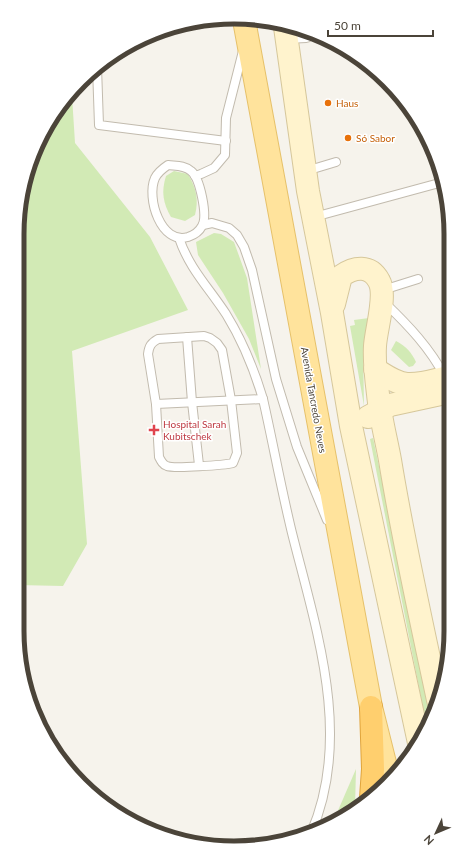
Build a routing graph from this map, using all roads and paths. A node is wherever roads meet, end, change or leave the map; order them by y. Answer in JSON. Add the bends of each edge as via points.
{"nodes":[{"id":1,"x":292,"y":32,"type":"edge"},
{"id":2,"x":245,"y":33,"type":"edge"},
{"id":3,"x":97,"y":75,"type":"edge"},
{"id":4,"x":226,"y":141,"type":"junction"},
{"id":5,"x":336,"y":162,"type":"dead end"},
{"id":6,"x":306,"y":171,"type":"junction"},
{"id":7,"x":195,"y":176,"type":"junction"},
{"id":8,"x":438,"y":183,"type":"edge"},
{"id":9,"x":314,"y":218,"type":"junction"},
{"id":10,"x":203,"y":225,"type":"junction"},
{"id":11,"x":179,"y":238,"type":"junction"},
{"id":12,"x":418,"y":279,"type":"dead end"},
{"id":13,"x":382,"y":295,"type":"junction"},
{"id":14,"x":332,"y":313,"type":"junction"},
{"id":15,"x":187,"y":337,"type":"junction"},
{"id":16,"x":375,"y":369,"type":"junction"},
{"id":17,"x":444,"y":375,"type":"edge"},
{"id":18,"x":444,"y":382,"type":"edge"},
{"id":19,"x":444,"y":384,"type":"edge"},
{"id":20,"x":263,"y":399,"type":"junction"},
{"id":21,"x":231,"y":400,"type":"junction"},
{"id":22,"x":192,"y":402,"type":"junction"},
{"id":23,"x":156,"y":404,"type":"junction"},
{"id":24,"x":379,"y":410,"type":"junction"},
{"id":25,"x":351,"y":426,"type":"junction"},
{"id":26,"x":199,"y":465,"type":"junction"},
{"id":27,"x":344,"y":558,"type":"junction"},
{"id":28,"x":436,"y":689,"type":"edge"},
{"id":29,"x":371,"y":707,"type":"junction"},
{"id":30,"x":417,"y":734,"type":"edge"},
{"id":31,"x":388,"y":773,"type":"edge"},
{"id":32,"x":372,"y":789,"type":"edge"},
{"id":33,"x":315,"y":825,"type":"edge"}],
"edges":[{"from":1,"to":6,"type":"street"},
{"from":2,"to":4,"type":"lane","via":[[226,118]]},
{"from":2,"to":27,"type":"main road","name":"Avenida Tancredo Neves"},
{"from":3,"to":4,"type":"lane","via":[[99,125]]},
{"from":4,"to":7,"type":"lane","via":[[225,155],[214,168]]},
{"from":5,"to":6,"type":"lane"},
{"from":6,"to":9,"type":"street"},
{"from":7,"to":10,"type":"lane","via":[[204,208]]},
{"from":7,"to":11,"type":"lane","via":[[182,166],[168,165],[159,171],[154,179],[152,189],[158,220],[167,231]]},
{"from":8,"to":9,"type":"lane"},
{"from":9,"to":14,"type":"street"},
{"from":10,"to":11,"type":"lane","via":[[196,234]]},
{"from":10,"to":27,"type":"lane","via":[[212,223],[229,228],[244,247],[252,270],[276,379],[297,447]]},
{"from":11,"to":20,"type":"lane","via":[[188,259],[227,316],[246,350]]},
{"from":12,"to":13,"type":"lane"},
{"from":13,"to":14,"type":"street","via":[[379,280],[370,271],[359,268],[349,270],[341,276]]},
{"from":13,"to":16,"type":"street","via":[[375,345]]},
{"from":13,"to":17,"type":"lane","via":[[436,360]]},
{"from":14,"to":25,"type":"street"},
{"from":15,"to":21,"type":"lane","via":[[210,338],[222,350]]},
{"from":15,"to":22,"type":"lane"},
{"from":15,"to":23,"type":"lane","via":[[158,339],[149,347]]},
{"from":16,"to":18,"type":"street","via":[[392,380],[407,384]]},
{"from":16,"to":24,"type":"street"},
{"from":19,"to":24,"type":"street"},
{"from":20,"to":21,"type":"lane"},
{"from":20,"to":33,"type":"lane","via":[[325,675],[330,725],[329,764]]},
{"from":21,"to":22,"type":"lane"},
{"from":21,"to":26,"type":"lane","via":[[236,457],[233,463]]},
{"from":22,"to":23,"type":"lane"},
{"from":22,"to":26,"type":"lane"},
{"from":23,"to":26,"type":"lane","via":[[159,457],[163,464],[176,468]]},
{"from":24,"to":25,"type":"street"},
{"from":24,"to":28,"type":"street"},
{"from":25,"to":30,"type":"street"},
{"from":27,"to":29,"type":"main road","name":"Avenida Tancredo Neves"},
{"from":29,"to":31,"type":"main road","name":"Avenida Tancredo Neves"},
{"from":29,"to":32,"type":"highway"}]}
